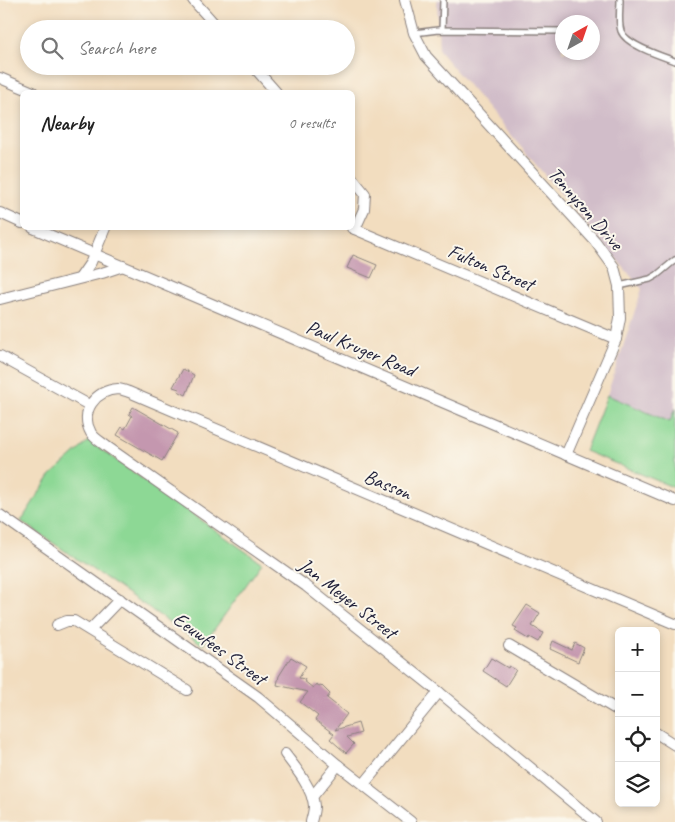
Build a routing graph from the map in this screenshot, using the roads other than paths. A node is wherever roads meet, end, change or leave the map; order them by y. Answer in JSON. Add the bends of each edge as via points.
{"nodes":[{"id":1,"x":193,"y":0,"type":"edge"},
{"id":2,"x":405,"y":0,"type":"edge"},
{"id":3,"x":412,"y":0,"type":"edge"},
{"id":4,"x":443,"y":0,"type":"edge"},
{"id":5,"x":620,"y":0,"type":"edge"},
{"id":6,"x":410,"y":16,"type":"junction"},
{"id":7,"x":211,"y":20,"type":"edge"},
{"id":8,"x":442,"y":30,"type":"junction"},
{"id":9,"x":555,"y":31,"type":"edge"},
{"id":10,"x":414,"y":33,"type":"junction"},
{"id":11,"x":675,"y":61,"type":"edge"},
{"id":12,"x":261,"y":75,"type":"edge"},
{"id":13,"x":0,"y":78,"type":"edge"},
{"id":14,"x":28,"y":90,"type":"edge"},
{"id":15,"x":274,"y":90,"type":"edge"},
{"id":16,"x":355,"y":182,"type":"edge"},
{"id":17,"x":0,"y":214,"type":"edge"},
{"id":18,"x":20,"y":222,"type":"edge"},
{"id":19,"x":355,"y":226,"type":"edge"},
{"id":20,"x":355,"y":228,"type":"edge"},
{"id":21,"x":38,"y":230,"type":"edge"},
{"id":22,"x":104,"y":230,"type":"edge"},
{"id":23,"x":94,"y":254,"type":"junction"},
{"id":24,"x":675,"y":260,"type":"edge"},
{"id":25,"x":123,"y":266,"type":"junction"},
{"id":26,"x":80,"y":278,"type":"junction"},
{"id":27,"x":619,"y":286,"type":"junction"},
{"id":28,"x":0,"y":299,"type":"edge"},
{"id":29,"x":616,"y":339,"type":"junction"},
{"id":30,"x":0,"y":356,"type":"edge"},
{"id":31,"x":89,"y":405,"type":"junction"},
{"id":32,"x":566,"y":455,"type":"junction"},
{"id":33,"x":675,"y":501,"type":"edge"},
{"id":34,"x":0,"y":514,"type":"edge"},
{"id":35,"x":120,"y":599,"type":"junction"},
{"id":36,"x":675,"y":624,"type":"edge"},
{"id":37,"x":57,"y":625,"type":"dead end"},
{"id":38,"x":90,"y":630,"type":"junction"},
{"id":39,"x":509,"y":646,"type":"dead end"},
{"id":40,"x":187,"y":690,"type":"dead end"},
{"id":41,"x":439,"y":692,"type":"junction"},
{"id":42,"x":615,"y":709,"type":"edge"},
{"id":43,"x":660,"y":735,"type":"edge"},
{"id":44,"x":675,"y":744,"type":"edge"},
{"id":45,"x":284,"y":754,"type":"dead end"},
{"id":46,"x":338,"y":765,"type":"junction"},
{"id":47,"x":364,"y":784,"type":"junction"},
{"id":48,"x":312,"y":797,"type":"junction"},
{"id":49,"x":311,"y":822,"type":"edge"},
{"id":50,"x":411,"y":822,"type":"edge"},
{"id":51,"x":596,"y":822,"type":"edge"}],
"edges":[{"from":1,"to":7,"type":"street"},
{"from":2,"to":6,"type":"street","name":"Tennyson Drive"},
{"from":3,"to":6,"type":"street","name":"Tennyson Drive"},
{"from":4,"to":8,"type":"lane"},
{"from":5,"to":11,"type":"lane","via":[[622,34],[631,43]]},
{"from":6,"to":10,"type":"street","name":"Tennyson Drive"},
{"from":8,"to":9,"type":"lane"},
{"from":8,"to":10,"type":"lane"},
{"from":10,"to":27,"type":"street","name":"Tennyson Drive","via":[[426,56],[605,254],[614,267]]},
{"from":12,"to":15,"type":"street"},
{"from":13,"to":14,"type":"street"},
{"from":16,"to":19,"type":"street","via":[[365,194],[364,209]]},
{"from":17,"to":18,"type":"street"},
{"from":20,"to":29,"type":"street","name":"Fulton Street"},
{"from":21,"to":23,"type":"street","name":"Paul Kruger Road"},
{"from":22,"to":23,"type":"street"},
{"from":23,"to":25,"type":"street","name":"Paul Kruger Road"},
{"from":23,"to":26,"type":"street"},
{"from":24,"to":27,"type":"lane","via":[[657,276]]},
{"from":25,"to":26,"type":"street"},
{"from":25,"to":32,"type":"street","name":"Paul Kruger Road"},
{"from":26,"to":28,"type":"street"},
{"from":27,"to":29,"type":"street","name":"Tennyson Drive","via":[[620,318]]},
{"from":29,"to":32,"type":"street","name":"Tennyson Drive"},
{"from":30,"to":31,"type":"street"},
{"from":31,"to":36,"type":"street","name":"Basson","via":[[106,392],[130,392]]},
{"from":31,"to":41,"type":"street","name":"Jan Meyer Street","via":[[86,412],[92,434],[106,446],[306,586]]},
{"from":32,"to":33,"type":"street","name":"Paul Kruger Road"},
{"from":34,"to":35,"type":"street","name":"Eeuwfees Street"},
{"from":35,"to":38,"type":"street"},
{"from":35,"to":46,"type":"street","name":"Eeuwfees Street","via":[[258,697]]},
{"from":37,"to":38,"type":"street","via":[[70,620]]},
{"from":38,"to":40,"type":"street"},
{"from":39,"to":42,"type":"street"},
{"from":41,"to":47,"type":"street"},
{"from":41,"to":51,"type":"street","name":"Jan Meyer Street"},
{"from":43,"to":44,"type":"street"},
{"from":45,"to":48,"type":"street"},
{"from":46,"to":47,"type":"street","name":"Eeuwfees Street"},
{"from":46,"to":48,"type":"street"},
{"from":47,"to":50,"type":"street","name":"Eeuwfees Street"},
{"from":48,"to":49,"type":"street"}]}
